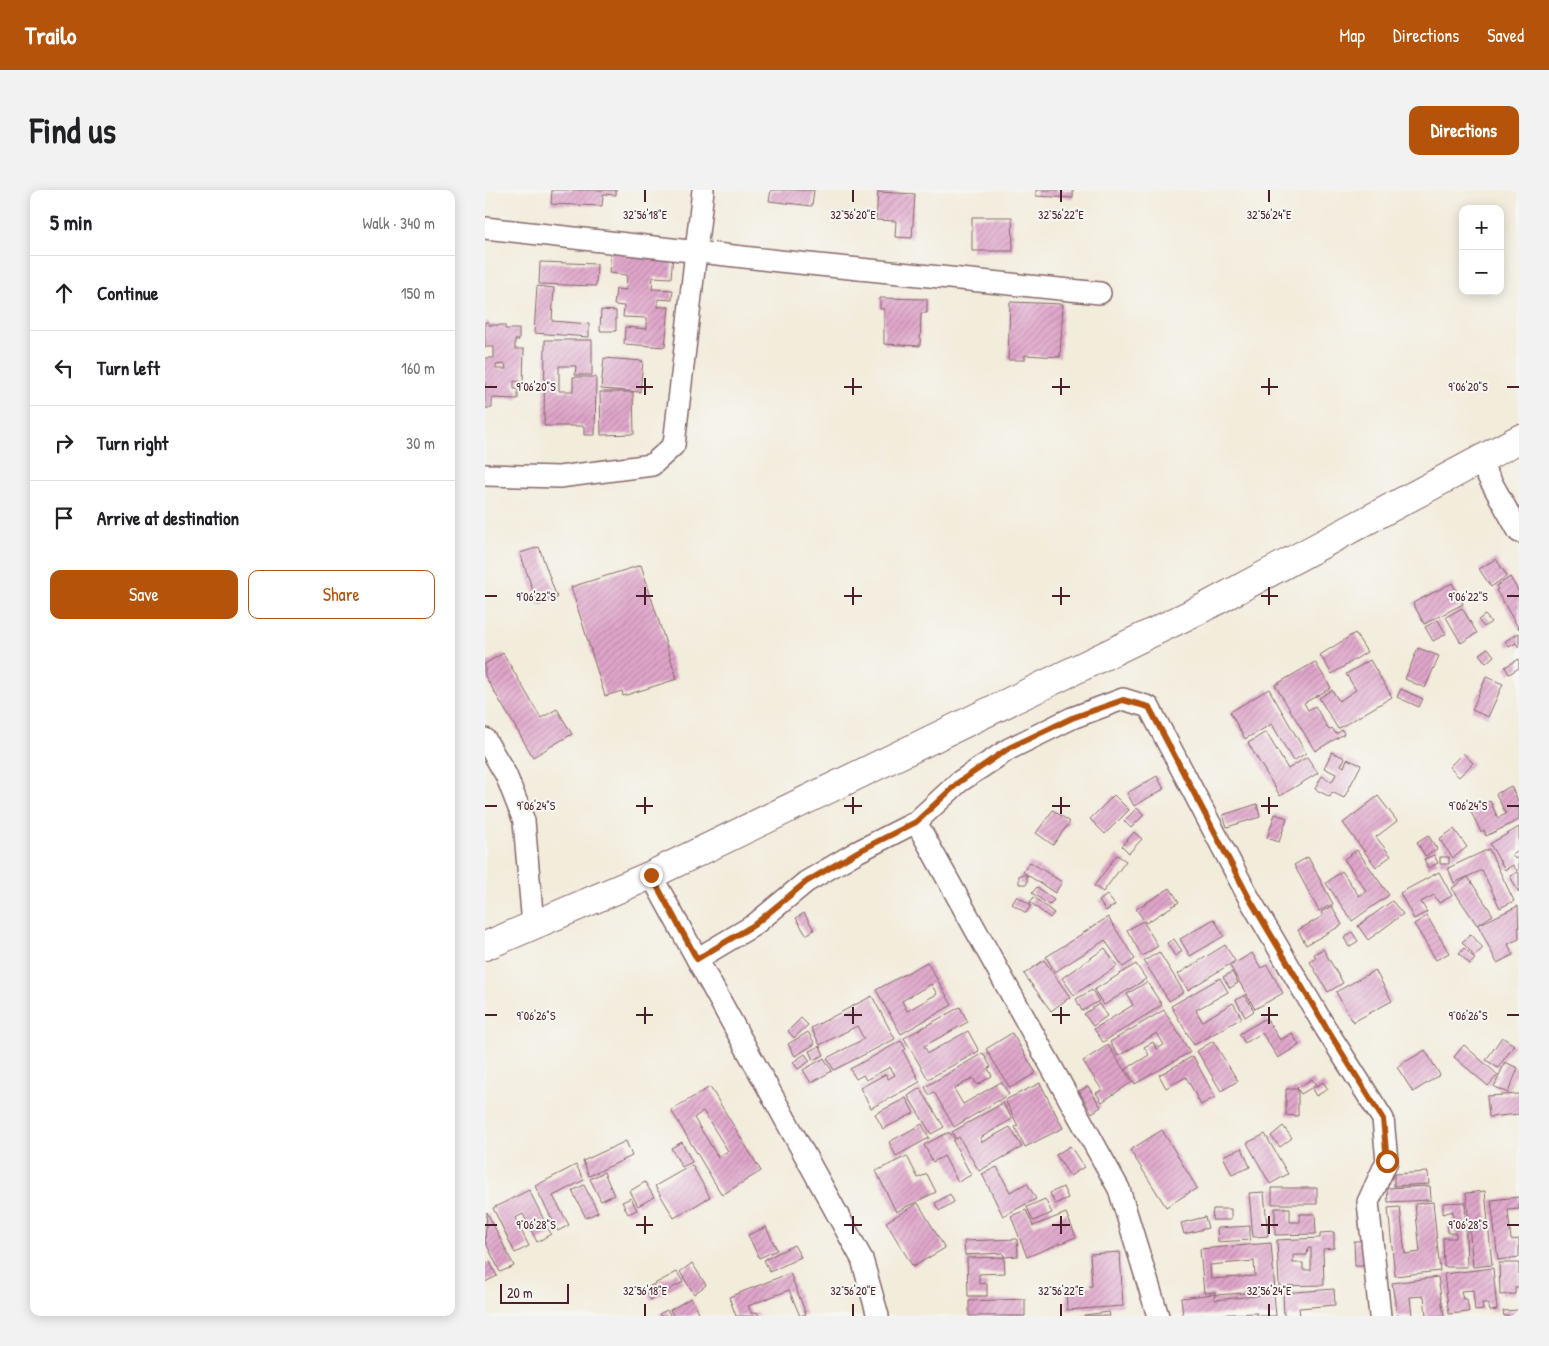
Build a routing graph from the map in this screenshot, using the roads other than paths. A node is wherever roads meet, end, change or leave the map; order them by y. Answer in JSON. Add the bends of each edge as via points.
{"nodes":[{"id":1,"x":703,"y":190,"type":"edge"},
{"id":2,"x":485,"y":228,"type":"edge"},
{"id":3,"x":696,"y":251,"type":"junction"},
{"id":4,"x":1100,"y":293,"type":"dead end"},
{"id":5,"x":1519,"y":439,"type":"edge"},
{"id":6,"x":1479,"y":460,"type":"junction"},
{"id":7,"x":485,"y":475,"type":"edge"},
{"id":8,"x":1519,"y":532,"type":"edge"},
{"id":9,"x":485,"y":739,"type":"edge"},
{"id":10,"x":916,"y":822,"type":"junction"},
{"id":11,"x":651,"y":875,"type":"junction"},
{"id":12,"x":533,"y":926,"type":"junction"},
{"id":13,"x":485,"y":946,"type":"edge"},
{"id":14,"x":697,"y":959,"type":"junction"},
{"id":15,"x":878,"y":1316,"type":"edge"},
{"id":16,"x":1158,"y":1316,"type":"edge"},
{"id":17,"x":1380,"y":1316,"type":"edge"}],
"edges":[{"from":1,"to":3,"type":"street"},
{"from":2,"to":3,"type":"street"},
{"from":3,"to":4,"type":"street"},
{"from":3,"to":7,"type":"street","via":[[674,445],[652,465],[559,477]]},
{"from":5,"to":6,"type":"highway"},
{"from":6,"to":8,"type":"street"},
{"from":6,"to":11,"type":"highway","via":[[1205,607]]},
{"from":9,"to":12,"type":"street","via":[[506,774],[524,821]]},
{"from":10,"to":14,"type":"street","via":[[806,882],[754,925]]},
{"from":10,"to":16,"type":"street","via":[[1119,1189]]},
{"from":10,"to":17,"type":"street","via":[[959,782],[1009,748],[1072,718],[1123,700],[1149,707],[1249,898],[1383,1119],[1387,1161],[1368,1202]]},
{"from":11,"to":12,"type":"highway"},
{"from":11,"to":14,"type":"street"},
{"from":12,"to":13,"type":"highway"},
{"from":14,"to":15,"type":"street","via":[[862,1259]]}]}
